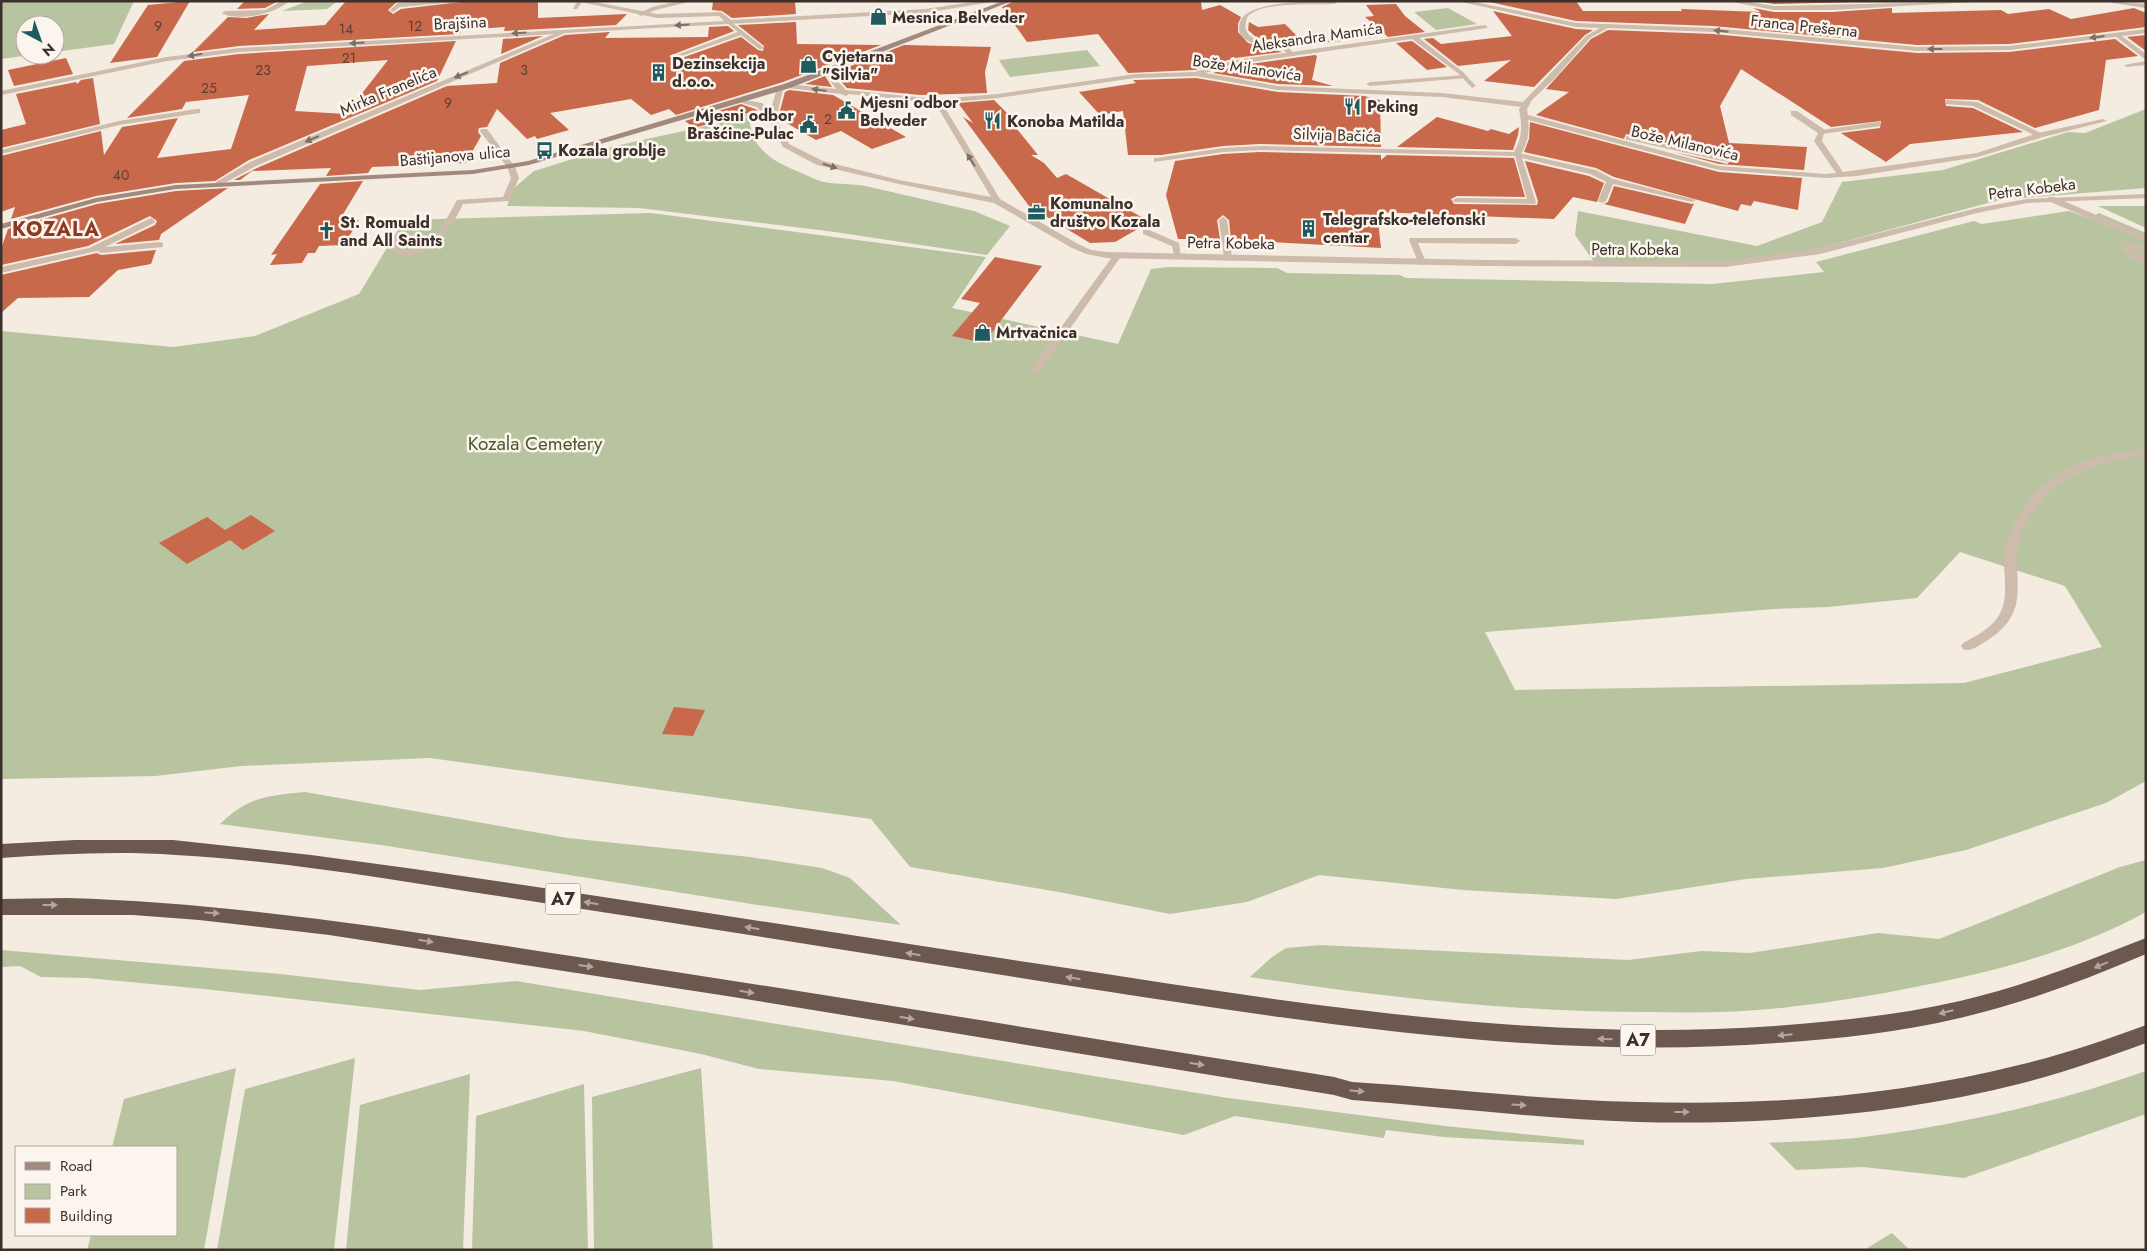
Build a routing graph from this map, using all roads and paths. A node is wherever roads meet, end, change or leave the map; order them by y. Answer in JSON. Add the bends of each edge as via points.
{"nodes":[{"id":1,"x":286,"y":1,"type":"edge"},
{"id":2,"x":464,"y":1,"type":"edge"},
{"id":3,"x":579,"y":1,"type":"edge"},
{"id":4,"x":689,"y":1,"type":"edge"},
{"id":5,"x":994,"y":1,"type":"edge"},
{"id":6,"x":1009,"y":1,"type":"edge"},
{"id":7,"x":1460,"y":1,"type":"edge"},
{"id":8,"x":1731,"y":1,"type":"edge"},
{"id":9,"x":1987,"y":1,"type":"edge"},
{"id":10,"x":2114,"y":1,"type":"edge"},
{"id":11,"x":1335,"y":2,"type":"edge"},
{"id":12,"x":2146,"y":6,"type":"edge"},
{"id":13,"x":575,"y":8,"type":"dead end"},
{"id":14,"x":393,"y":10,"type":"dead end"},
{"id":15,"x":925,"y":10,"type":"junction"},
{"id":16,"x":225,"y":13,"type":"dead end"},
{"id":17,"x":641,"y":14,"type":"junction"},
{"id":18,"x":730,"y":23,"type":"junction"},
{"id":19,"x":947,"y":24,"type":"junction"},
{"id":20,"x":1485,"y":27,"type":"dead end"},
{"id":21,"x":1605,"y":28,"type":"junction"},
{"id":22,"x":571,"y":30,"type":"junction"},
{"id":23,"x":2146,"y":32,"type":"edge"},
{"id":24,"x":742,"y":33,"type":"junction"},
{"id":25,"x":2117,"y":35,"type":"junction"},
{"id":26,"x":1373,"y":36,"type":"dead end"},
{"id":27,"x":1414,"y":38,"type":"junction"},
{"id":28,"x":1284,"y":47,"type":"junction"},
{"id":29,"x":761,"y":48,"type":"dead end"},
{"id":30,"x":1291,"y":54,"type":"junction"},
{"id":31,"x":674,"y":57,"type":"dead end"},
{"id":32,"x":2146,"y":58,"type":"edge"},
{"id":33,"x":2146,"y":63,"type":"edge"},
{"id":34,"x":2127,"y":66,"type":"dead end"},
{"id":35,"x":828,"y":72,"type":"junction"},
{"id":36,"x":1196,"y":74,"type":"junction"},
{"id":37,"x":1465,"y":77,"type":"junction"},
{"id":38,"x":1370,"y":84,"type":"dead end"},
{"id":39,"x":1472,"y":86,"type":"dead end"},
{"id":40,"x":784,"y":87,"type":"junction"},
{"id":41,"x":1,"y":92,"type":"edge"},
{"id":42,"x":846,"y":94,"type":"junction"},
{"id":43,"x":739,"y":101,"type":"junction"},
{"id":44,"x":937,"y":101,"type":"junction"},
{"id":45,"x":1949,"y":102,"type":"dead end"},
{"id":46,"x":1526,"y":105,"type":"junction"},
{"id":47,"x":197,"y":111,"type":"dead end"},
{"id":48,"x":1794,"y":113,"type":"dead end"},
{"id":49,"x":1525,"y":117,"type":"junction"},
{"id":50,"x":772,"y":119,"type":"junction"},
{"id":51,"x":2103,"y":120,"type":"dead end"},
{"id":52,"x":1877,"y":124,"type":"dead end"},
{"id":53,"x":1578,"y":130,"type":"junction"},
{"id":54,"x":484,"y":131,"type":"dead end"},
{"id":55,"x":1822,"y":132,"type":"junction"},
{"id":56,"x":2041,"y":135,"type":"junction"},
{"id":57,"x":1,"y":152,"type":"edge"},
{"id":58,"x":1517,"y":154,"type":"junction"},
{"id":59,"x":1157,"y":160,"type":"dead end"},
{"id":60,"x":1727,"y":160,"type":"dead end"},
{"id":61,"x":511,"y":167,"type":"junction"},
{"id":62,"x":1841,"y":176,"type":"junction"},
{"id":63,"x":1610,"y":181,"type":"junction"},
{"id":64,"x":219,"y":184,"type":"junction"},
{"id":65,"x":2146,"y":196,"type":"edge"},
{"id":66,"x":2051,"y":199,"type":"junction"},
{"id":67,"x":1457,"y":200,"type":"dead end"},
{"id":68,"x":1692,"y":200,"type":"dead end"},
{"id":69,"x":997,"y":201,"type":"junction"},
{"id":70,"x":1602,"y":201,"type":"dead end"},
{"id":71,"x":1223,"y":220,"type":"dead end"},
{"id":72,"x":150,"y":221,"type":"dead end"},
{"id":73,"x":1,"y":227,"type":"edge"},
{"id":74,"x":401,"y":232,"type":"dead end"},
{"id":75,"x":1146,"y":232,"type":"dead end"},
{"id":76,"x":2146,"y":239,"type":"edge"},
{"id":77,"x":1516,"y":241,"type":"dead end"},
{"id":78,"x":160,"y":245,"type":"dead end"},
{"id":79,"x":2146,"y":249,"type":"edge"},
{"id":80,"x":92,"y":250,"type":"junction"},
{"id":81,"x":1118,"y":255,"type":"junction"},
{"id":82,"x":1178,"y":257,"type":"junction"},
{"id":83,"x":1228,"y":258,"type":"junction"},
{"id":84,"x":1422,"y":262,"type":"junction"},
{"id":85,"x":2146,"y":262,"type":"edge"},
{"id":86,"x":1,"y":270,"type":"edge"},
{"id":87,"x":1034,"y":372,"type":"dead end"},
{"id":88,"x":2146,"y":452,"type":"edge"},
{"id":89,"x":1967,"y":646,"type":"dead end"},
{"id":90,"x":1,"y":850,"type":"edge"},
{"id":91,"x":1,"y":907,"type":"edge"},
{"id":92,"x":2146,"y":946,"type":"edge"},
{"id":93,"x":2146,"y":1034,"type":"edge"}],
"edges":[{"from":1,"to":16,"type":"street","via":[[275,10]]},
{"from":2,"to":14,"type":"street","via":[[398,5]]},
{"from":3,"to":13,"type":"street"},
{"from":3,"to":17,"type":"street"},
{"from":4,"to":17,"type":"street"},
{"from":5,"to":15,"type":"street","name":"Brajšina"},
{"from":6,"to":19,"type":"main road","name":"Baštijanova ulica"},
{"from":7,"to":21,"type":"street","name":"Franca Prešerna"},
{"from":8,"to":9,"type":"street","via":[[1774,8]]},
{"from":10,"to":12,"type":"street"},
{"from":11,"to":28,"type":"street","via":[[1273,6],[1248,12],[1242,26],[1248,39],[1260,45]]},
{"from":15,"to":18,"type":"street","name":"Brajšina"},
{"from":15,"to":19,"type":"street","name":"Brajšina","via":[[946,13],[950,20]]},
{"from":17,"to":18,"type":"street","via":[[721,14]]},
{"from":18,"to":22,"type":"street","name":"Brajšina","one_way":true},
{"from":18,"to":24,"type":"street"},
{"from":19,"to":35,"type":"main road","name":"Baštijanova ulica"},
{"from":20,"to":27,"type":"street","name":"Aleksandra Mamića"},
{"from":25,"to":21,"type":"street","name":"Franca Prešerna","one_way":true,"via":[[2009,48],[1917,49],[1712,30]]},
{"from":21,"to":46,"type":"street","via":[[1588,37]]},
{"from":22,"to":41,"type":"street","name":"Brajšina","one_way":true,"via":[[212,52]]},
{"from":22,"to":64,"type":"street","name":"Mirka Franelića","one_way":true,"via":[[253,164]]},
{"from":23,"to":25,"type":"street","name":"Franca Prešerna"},
{"from":24,"to":29,"type":"street"},
{"from":24,"to":31,"type":"street"},
{"from":25,"to":32,"type":"street"},
{"from":26,"to":28,"type":"street"},
{"from":27,"to":30,"type":"street","name":"Aleksandra Mamića"},
{"from":27,"to":37,"type":"street"},
{"from":28,"to":30,"type":"street"},
{"from":30,"to":36,"type":"street","name":"Aleksandra Mamića","via":[[1235,62]]},
{"from":33,"to":34,"type":"street"},
{"from":35,"to":40,"type":"main road","name":"Baštijanova ulica"},
{"from":35,"to":42,"type":"street"},
{"from":36,"to":44,"type":"street","name":"Bože Milanovića","via":[[1135,76],[998,96]]},
{"from":36,"to":46,"type":"street","name":"Bože Milanovića","via":[[1278,88],[1442,95]]},
{"from":37,"to":38,"type":"street"},
{"from":37,"to":39,"type":"street"},
{"from":42,"to":40,"type":"street","name":"Bože Milanovića","one_way":true},
{"from":40,"to":43,"type":"main road","name":"Baštijanova ulica"},
{"from":40,"to":50,"type":"street"},
{"from":42,"to":44,"type":"street","name":"Bože Milanovića"},
{"from":43,"to":50,"type":"street","via":[[759,105]]},
{"from":43,"to":61,"type":"main road","name":"Baštijanova ulica"},
{"from":69,"to":44,"type":"street","name":"Petra Kobeka","one_way":true},
{"from":45,"to":56,"type":"street","via":[[1974,104]]},
{"from":46,"to":49,"type":"street","via":[[1523,109]]},
{"from":47,"to":57,"type":"street","via":[[119,124]]},
{"from":48,"to":55,"type":"street"},
{"from":49,"to":53,"type":"street","name":"Bože Milanovića"},
{"from":49,"to":58,"type":"street","via":[[1524,141]]},
{"from":50,"to":69,"type":"street","name":"Petra Kobeka","one_way":true,"via":[[786,145],[813,160],[846,171]]},
{"from":51,"to":56,"type":"street","name":"Bože Milanovića"},
{"from":52,"to":55,"type":"street"},
{"from":53,"to":60,"type":"street"},
{"from":53,"to":62,"type":"street","name":"Bože Milanovića","via":[[1719,168]]},
{"from":54,"to":61,"type":"street"},
{"from":55,"to":62,"type":"street","via":[[1818,141]]},
{"from":56,"to":62,"type":"street","name":"Bože Milanovića","via":[[1978,155]]},
{"from":58,"to":59,"type":"street","name":"Silvija Bačića","via":[[1260,148]]},
{"from":58,"to":63,"type":"street","name":"Silvija Bačića","via":[[1593,172]]},
{"from":58,"to":67,"type":"street","via":[[1532,202]]},
{"from":61,"to":64,"type":"main road","name":"Baštijanova ulica","via":[[438,175]]},
{"from":61,"to":74,"type":"street","via":[[515,178],[506,199],[460,202],[441,236],[429,246],[414,252],[396,251],[393,248]]},
{"from":63,"to":68,"type":"street","name":"Silvija Bačića"},
{"from":63,"to":70,"type":"street"},
{"from":64,"to":73,"type":"main road","name":"Baštijanova ulica","via":[[105,198]]},
{"from":65,"to":66,"type":"street","name":"Petra Kobeka"},
{"from":66,"to":76,"type":"street"},
{"from":66,"to":84,"type":"street","name":"Petra Kobeka","via":[[1977,211],[1820,251],[1725,264]]},
{"from":69,"to":81,"type":"street","name":"Petra Kobeka","via":[[1075,246],[1090,252]]},
{"from":71,"to":83,"type":"street"},
{"from":72,"to":80,"type":"street"},
{"from":75,"to":82,"type":"street","via":[[1172,241]]},
{"from":77,"to":84,"type":"street","via":[[1414,240]]},
{"from":78,"to":80,"type":"street"},
{"from":79,"to":85,"type":"street","via":[[2133,245],[2124,248]]},
{"from":80,"to":86,"type":"street"},
{"from":81,"to":82,"type":"street","name":"Petra Kobeka"},
{"from":81,"to":87,"type":"street"},
{"from":82,"to":83,"type":"street","name":"Petra Kobeka"},
{"from":83,"to":84,"type":"street","name":"Petra Kobeka"},
{"from":88,"to":89,"type":"street","via":[[2112,457],[2080,467],[2028,509],[2014,534],[2010,553],[2009,612],[1996,628]]},
{"from":92,"to":90,"type":"highway","number":"A7","one_way":true,"via":[[2084,973],[1932,1016],[1759,1038],[1570,1039],[1369,1022],[352,867],[194,849],[113,846]]},
{"from":91,"to":93,"type":"highway","one_way":true,"via":[[132,907],[294,922],[636,974],[1352,1091],[1515,1105],[1637,1112],[1723,1112],[1920,1096],[2017,1076]]}]}
